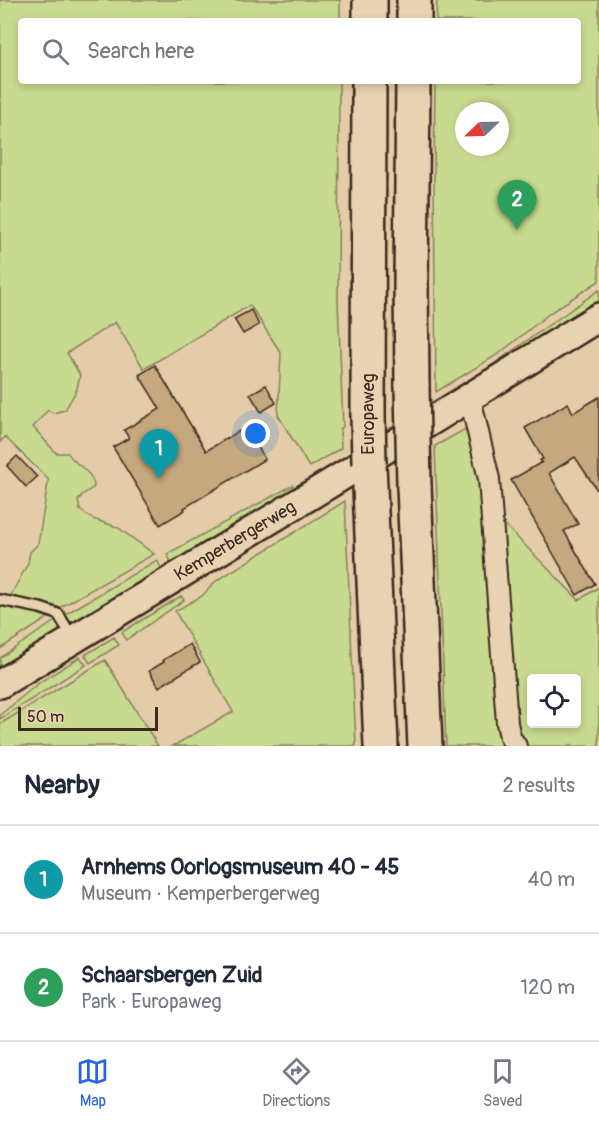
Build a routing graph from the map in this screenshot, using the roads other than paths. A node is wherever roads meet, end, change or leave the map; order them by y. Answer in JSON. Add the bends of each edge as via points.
{"nodes":[{"id":1,"x":370,"y":0,"type":"edge"},
{"id":2,"x":414,"y":0,"type":"edge"},
{"id":3,"x":370,"y":18,"type":"edge"},
{"id":4,"x":414,"y":18,"type":"edge"},
{"id":5,"x":369,"y":84,"type":"edge"},
{"id":6,"x":413,"y":84,"type":"edge"},
{"id":7,"x":599,"y":316,"type":"edge"},
{"id":8,"x":470,"y":398,"type":"junction"},
{"id":9,"x":0,"y":600,"type":"edge"},
{"id":10,"x":74,"y":639,"type":"junction"},
{"id":11,"x":0,"y":684,"type":"edge"},
{"id":12,"x":381,"y":746,"type":"edge"},
{"id":13,"x":424,"y":746,"type":"edge"},
{"id":14,"x":516,"y":746,"type":"edge"}],
"edges":[{"from":1,"to":3,"type":"highway"},
{"from":2,"to":4,"type":"highway"},
{"from":5,"to":12,"type":"highway","name":"Europaweg","bridge":true,"via":[[368,414]]},
{"from":6,"to":13,"type":"highway","bridge":true,"via":[[412,386]]},
{"from":7,"to":8,"type":"main road","name":"Kemperbergerweg"},
{"from":8,"to":10,"type":"main road","name":"Kemperbergerweg"},
{"from":8,"to":14,"type":"street","via":[[489,478],[507,723]]},
{"from":9,"to":10,"type":"lane","via":[[58,614]]},
{"from":10,"to":11,"type":"main road","name":"Kemperbergerweg"}]}
